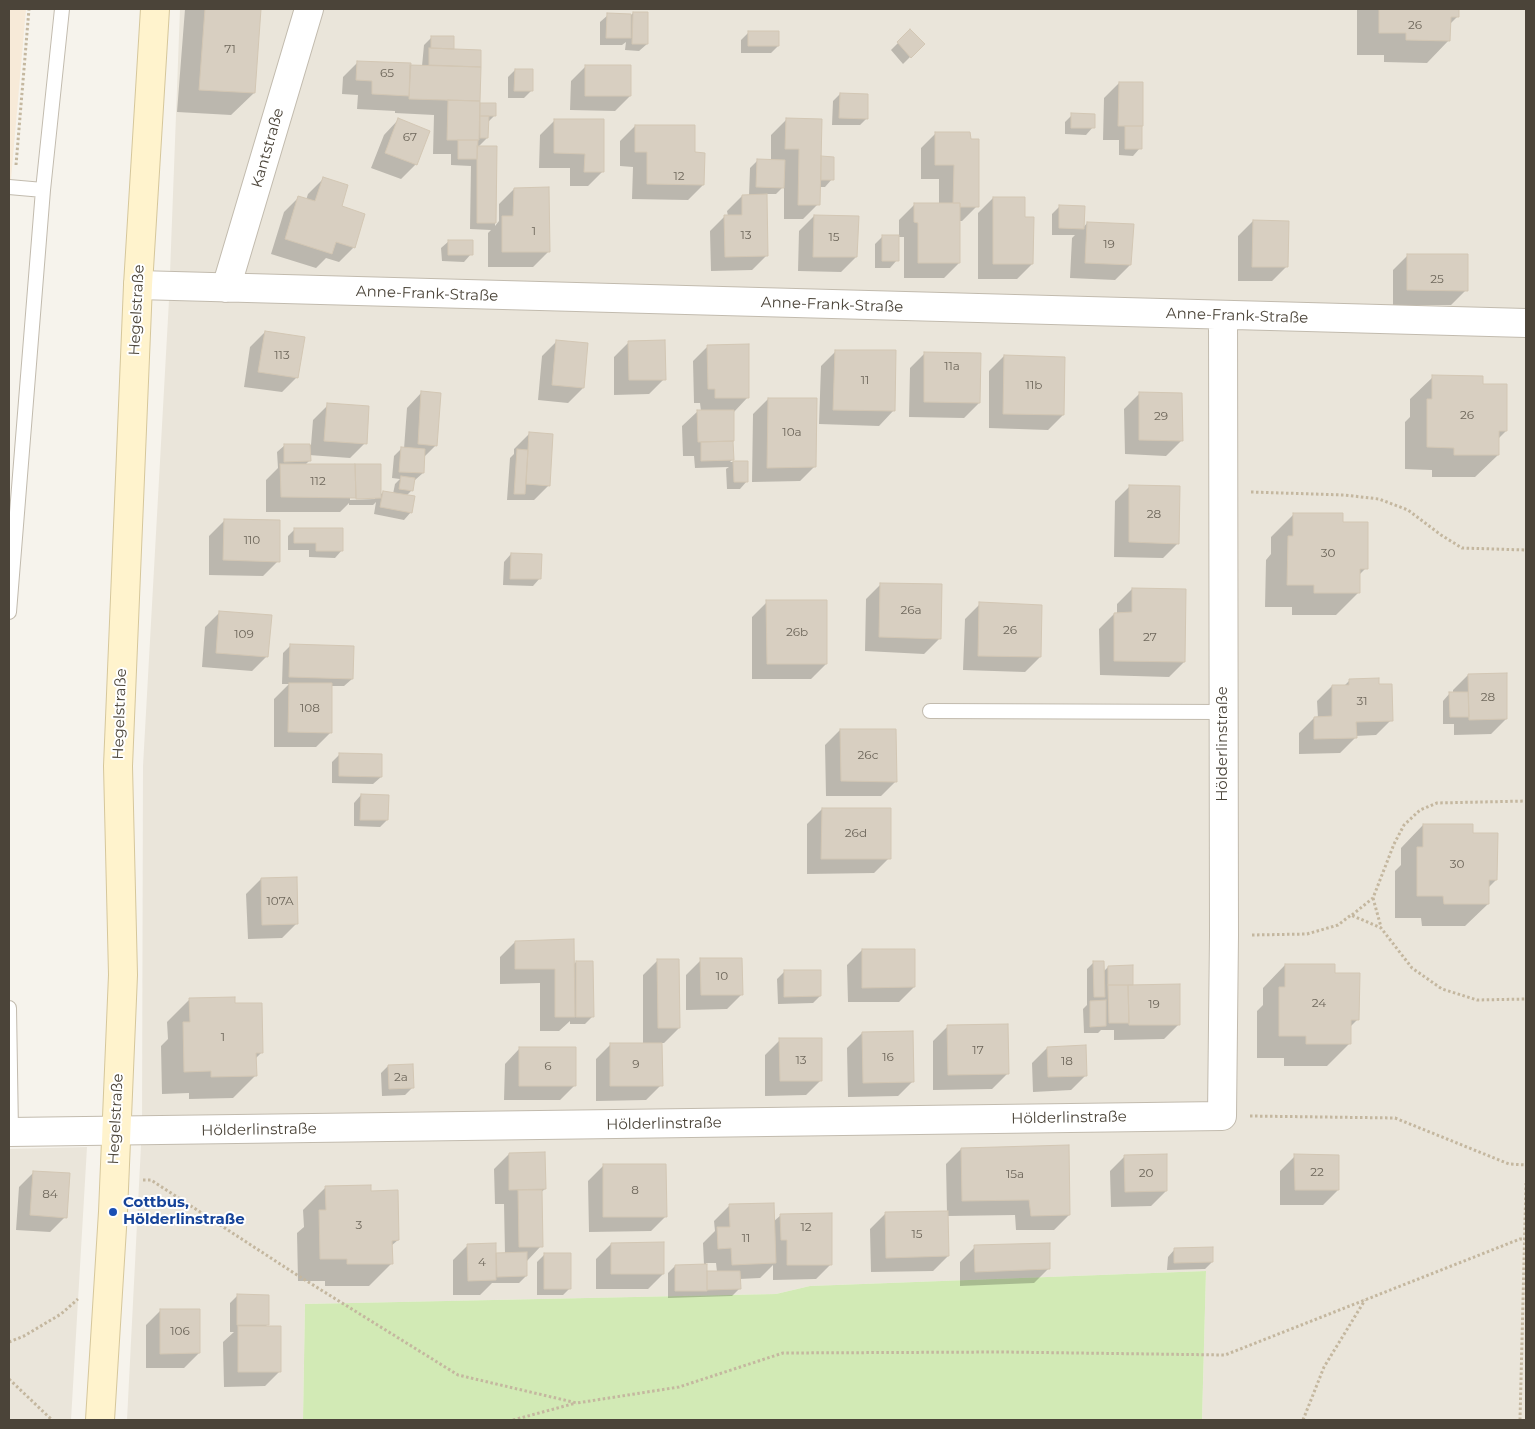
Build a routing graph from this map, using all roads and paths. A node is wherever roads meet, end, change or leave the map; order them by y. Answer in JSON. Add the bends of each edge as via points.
{"nodes":[{"id":1,"x":29,"y":9,"type":"edge"},
{"id":2,"x":62,"y":9,"type":"edge"},
{"id":3,"x":155,"y":9,"type":"edge"},
{"id":4,"x":309,"y":9,"type":"edge"},
{"id":5,"x":16,"y":167,"type":"dead end"},
{"id":6,"x":9,"y":188,"type":"edge"},
{"id":7,"x":43,"y":190,"type":"junction"},
{"id":8,"x":138,"y":285,"type":"junction"},
{"id":9,"x":226,"y":288,"type":"junction"},
{"id":10,"x":1223,"y":315,"type":"junction"},
{"id":11,"x":1526,"y":324,"type":"edge"},
{"id":12,"x":1223,"y":491,"type":"junction"},
{"id":13,"x":1526,"y":550,"type":"edge"},
{"id":14,"x":9,"y":612,"type":"edge"},
{"id":15,"x":930,"y":711,"type":"dead end"},
{"id":16,"x":1222,"y":712,"type":"junction"},
{"id":17,"x":1526,"y":801,"type":"edge"},
{"id":18,"x":1373,"y":898,"type":"junction"},
{"id":19,"x":1351,"y":915,"type":"junction"},
{"id":20,"x":1381,"y":928,"type":"junction"},
{"id":21,"x":1224,"y":935,"type":"junction"},
{"id":22,"x":1526,"y":999,"type":"edge"},
{"id":23,"x":9,"y":1008,"type":"edge"},
{"id":24,"x":1222,"y":1116,"type":"junction"},
{"id":25,"x":10,"y":1132,"type":"edge"},
{"id":26,"x":115,"y":1132,"type":"junction"},
{"id":27,"x":1526,"y":1165,"type":"edge"},
{"id":28,"x":151,"y":1180,"type":"dead end"},
{"id":29,"x":1526,"y":1183,"type":"edge"},
{"id":30,"x":1526,"y":1239,"type":"edge"},
{"id":31,"x":80,"y":1298,"type":"dead end"},
{"id":32,"x":1365,"y":1300,"type":"junction"},
{"id":33,"x":9,"y":1342,"type":"edge"},
{"id":34,"x":9,"y":1379,"type":"edge"},
{"id":35,"x":577,"y":1403,"type":"junction"},
{"id":36,"x":52,"y":1420,"type":"edge"},
{"id":37,"x":100,"y":1420,"type":"edge"},
{"id":38,"x":513,"y":1420,"type":"edge"},
{"id":39,"x":1303,"y":1420,"type":"edge"},
{"id":40,"x":1520,"y":1420,"type":"edge"}],
"edges":[{"from":1,"to":5,"type":"path"},
{"from":2,"to":7,"type":"lane"},
{"from":3,"to":8,"type":"street","name":"Hegelstraße"},
{"from":4,"to":9,"type":"street","name":"Kantstraße"},
{"from":6,"to":7,"type":"lane"},
{"from":7,"to":14,"type":"lane"},
{"from":8,"to":9,"type":"street","name":"Anne-Frank-Straße"},
{"from":8,"to":26,"type":"street","name":"Hegelstraße","via":[[118,766],[123,975]]},
{"from":9,"to":10,"type":"street","name":"Anne-Frank-Straße"},
{"from":10,"to":11,"type":"street","name":"Anne-Frank-Straße"},
{"from":10,"to":12,"type":"street","name":"Hölderlinstraße"},
{"from":12,"to":13,"type":"path","via":[[1344,495],[1379,500],[1408,510],[1462,548]]},
{"from":12,"to":16,"type":"street","name":"Hölderlinstraße"},
{"from":15,"to":16,"type":"lane"},
{"from":16,"to":21,"type":"street","name":"Hölderlinstraße"},
{"from":17,"to":18,"type":"path","via":[[1437,803],[1420,810],[1404,825]]},
{"from":18,"to":19,"type":"path"},
{"from":18,"to":20,"type":"path"},
{"from":19,"to":20,"type":"path"},
{"from":19,"to":21,"type":"path","via":[[1338,925],[1308,934]]},
{"from":20,"to":22,"type":"path","via":[[1412,968],[1442,989],[1477,1000]]},
{"from":21,"to":24,"type":"street","name":"Hölderlinstraße"},
{"from":23,"to":25,"type":"lane"},
{"from":24,"to":26,"type":"street","name":"Hölderlinstraße"},
{"from":24,"to":27,"type":"path","via":[[1395,1118],[1509,1164]]},
{"from":25,"to":26,"type":"street","name":"Hölderlinstraße"},
{"from":26,"to":37,"type":"street","name":"Hegelstraße"},
{"from":28,"to":35,"type":"path","via":[[458,1376]]},
{"from":29,"to":30,"type":"path"},
{"from":30,"to":32,"type":"path"},
{"from":30,"to":40,"type":"path"},
{"from":31,"to":33,"type":"path","via":[[61,1314]]},
{"from":32,"to":35,"type":"path","via":[[1225,1355],[783,1353],[679,1387]]},
{"from":32,"to":39,"type":"path","via":[[1324,1366]]},
{"from":34,"to":36,"type":"path"},
{"from":35,"to":38,"type":"path"}]}
